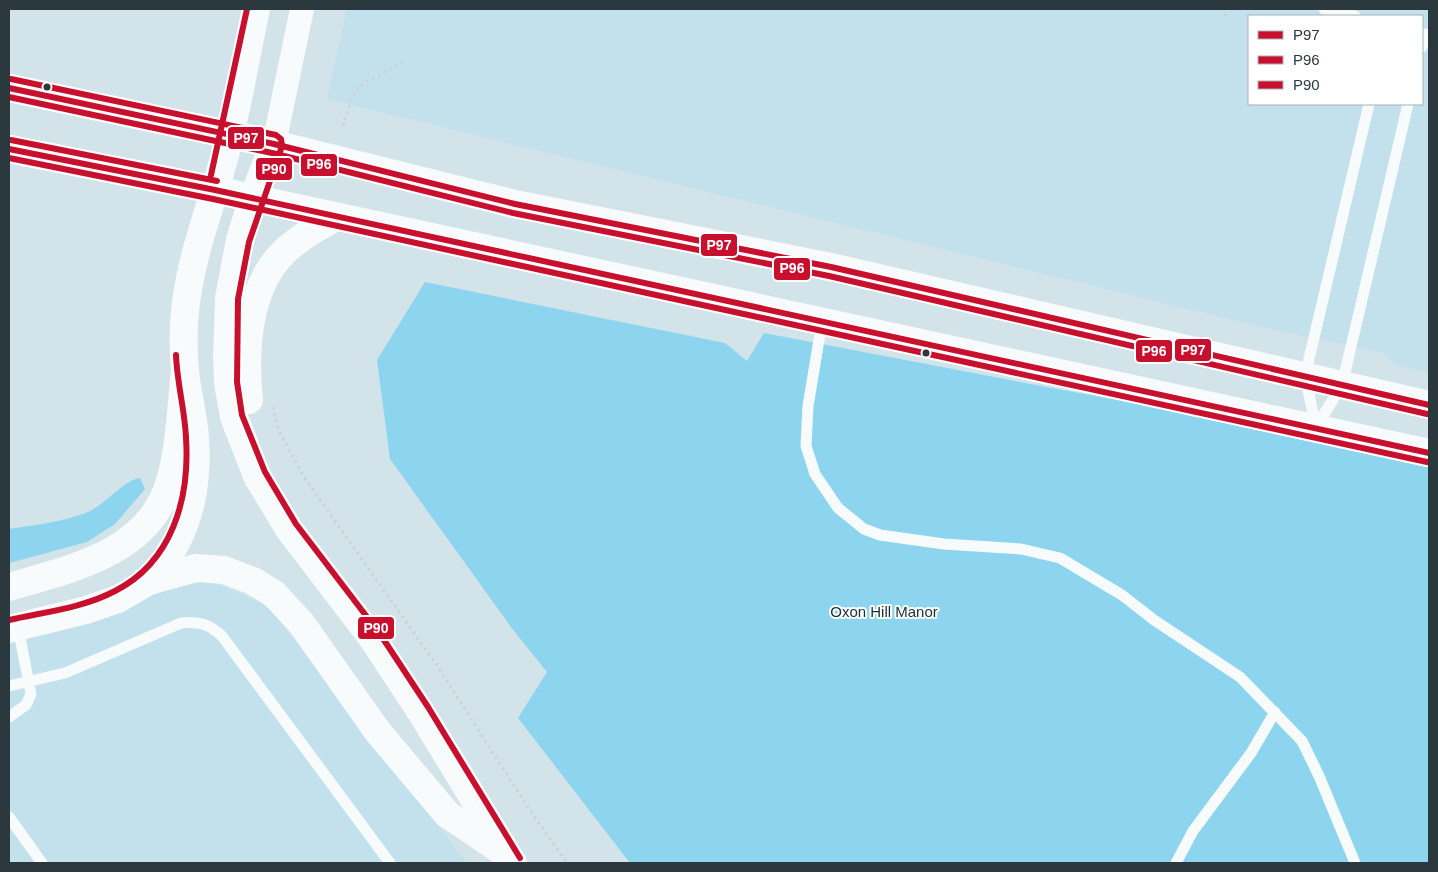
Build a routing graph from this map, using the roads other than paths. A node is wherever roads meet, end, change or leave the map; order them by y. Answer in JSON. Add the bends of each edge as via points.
{"nodes":[{"id":1,"x":256,"y":9,"type":"edge"},
{"id":2,"x":302,"y":9,"type":"edge"},
{"id":3,"x":1324,"y":9,"type":"edge"},
{"id":4,"x":1351,"y":15,"type":"edge"},
{"id":5,"x":9,"y":88,"type":"edge"},
{"id":6,"x":1369,"y":105,"type":"edge"},
{"id":7,"x":1408,"y":105,"type":"edge"},
{"id":8,"x":230,"y":135,"type":"junction"},
{"id":9,"x":274,"y":144,"type":"junction"},
{"id":10,"x":9,"y":149,"type":"edge"},
{"id":11,"x":215,"y":190,"type":"junction"},
{"id":12,"x":253,"y":198,"type":"junction"},
{"id":13,"x":336,"y":218,"type":"junction"},
{"id":14,"x":822,"y":322,"type":"junction"},
{"id":15,"x":185,"y":371,"type":"junction"},
{"id":16,"x":1305,"y":376,"type":"junction"},
{"id":17,"x":1342,"y":385,"type":"junction"},
{"id":18,"x":1429,"y":405,"type":"edge"},
{"id":19,"x":1316,"y":427,"type":"junction"},
{"id":20,"x":1429,"y":453,"type":"edge"},
{"id":21,"x":257,"y":476,"type":"junction"},
{"id":22,"x":149,"y":582,"type":"junction"},
{"id":23,"x":9,"y":587,"type":"edge"},
{"id":24,"x":13,"y":628,"type":"edge"},
{"id":25,"x":30,"y":682,"type":"junction"},
{"id":26,"x":9,"y":686,"type":"edge"},
{"id":27,"x":1275,"y":712,"type":"junction"},
{"id":28,"x":9,"y":717,"type":"edge"},
{"id":29,"x":9,"y":818,"type":"edge"},
{"id":30,"x":510,"y":859,"type":"edge"},
{"id":31,"x":42,"y":863,"type":"edge"},
{"id":32,"x":390,"y":863,"type":"edge"},
{"id":33,"x":1176,"y":863,"type":"edge"},
{"id":34,"x":1356,"y":863,"type":"edge"}],
"edges":[{"from":1,"to":8,"type":"main road"},
{"from":2,"to":9,"type":"street"},
{"from":3,"to":4,"type":"lane"},
{"from":5,"to":8,"type":"main road"},
{"from":6,"to":16,"type":"lane"},
{"from":7,"to":17,"type":"lane"},
{"from":8,"to":9,"type":"main road"},
{"from":8,"to":11,"type":"main road"},
{"from":9,"to":12,"type":"main road"},
{"from":9,"to":16,"type":"main road","via":[[515,204],[831,267]]},
{"from":10,"to":11,"type":"main road"},
{"from":11,"to":12,"type":"main road"},
{"from":11,"to":15,"type":"main road","via":[[200,232],[187,296]]},
{"from":12,"to":13,"type":"main road"},
{"from":12,"to":21,"type":"main road","via":[[236,253],[229,298],[227,356],[234,417]]},
{"from":13,"to":14,"type":"main road"},
{"from":13,"to":21,"type":"main road","via":[[309,232],[283,252],[264,280],[255,304],[246,374]]},
{"from":14,"to":19,"type":"main road"},
{"from":14,"to":27,"type":"lane","via":[[808,406],[806,446],[815,474],[827,494],[855,523],[900,540],[1021,549],[1060,558],[1122,594],[1154,620],[1240,677]]},
{"from":15,"to":22,"type":"main road","via":[[195,438],[196,472],[192,496],[184,528],[166,562]]},
{"from":15,"to":23,"type":"main road","via":[[170,482],[159,507],[143,529],[118,548],[82,565]]},
{"from":16,"to":17,"type":"main road"},
{"from":16,"to":19,"type":"lane"},
{"from":17,"to":18,"type":"main road"},
{"from":17,"to":19,"type":"lane"},
{"from":19,"to":20,"type":"main road"},
{"from":21,"to":30,"type":"main road","via":[[289,529],[373,639]]},
{"from":22,"to":24,"type":"main road","via":[[118,599]]},
{"from":22,"to":30,"type":"main road","via":[[196,568],[224,570],[253,581],[274,594],[301,623],[378,732],[447,814]]},
{"from":24,"to":25,"type":"lane"},
{"from":25,"to":26,"type":"lane"},
{"from":25,"to":28,"type":"lane","via":[[31,694],[26,706]]},
{"from":25,"to":32,"type":"lane","via":[[65,673],[181,623],[199,621],[213,628]]},
{"from":27,"to":33,"type":"lane"},
{"from":27,"to":34,"type":"lane","via":[[1308,752]]},
{"from":29,"to":31,"type":"lane"}]}
